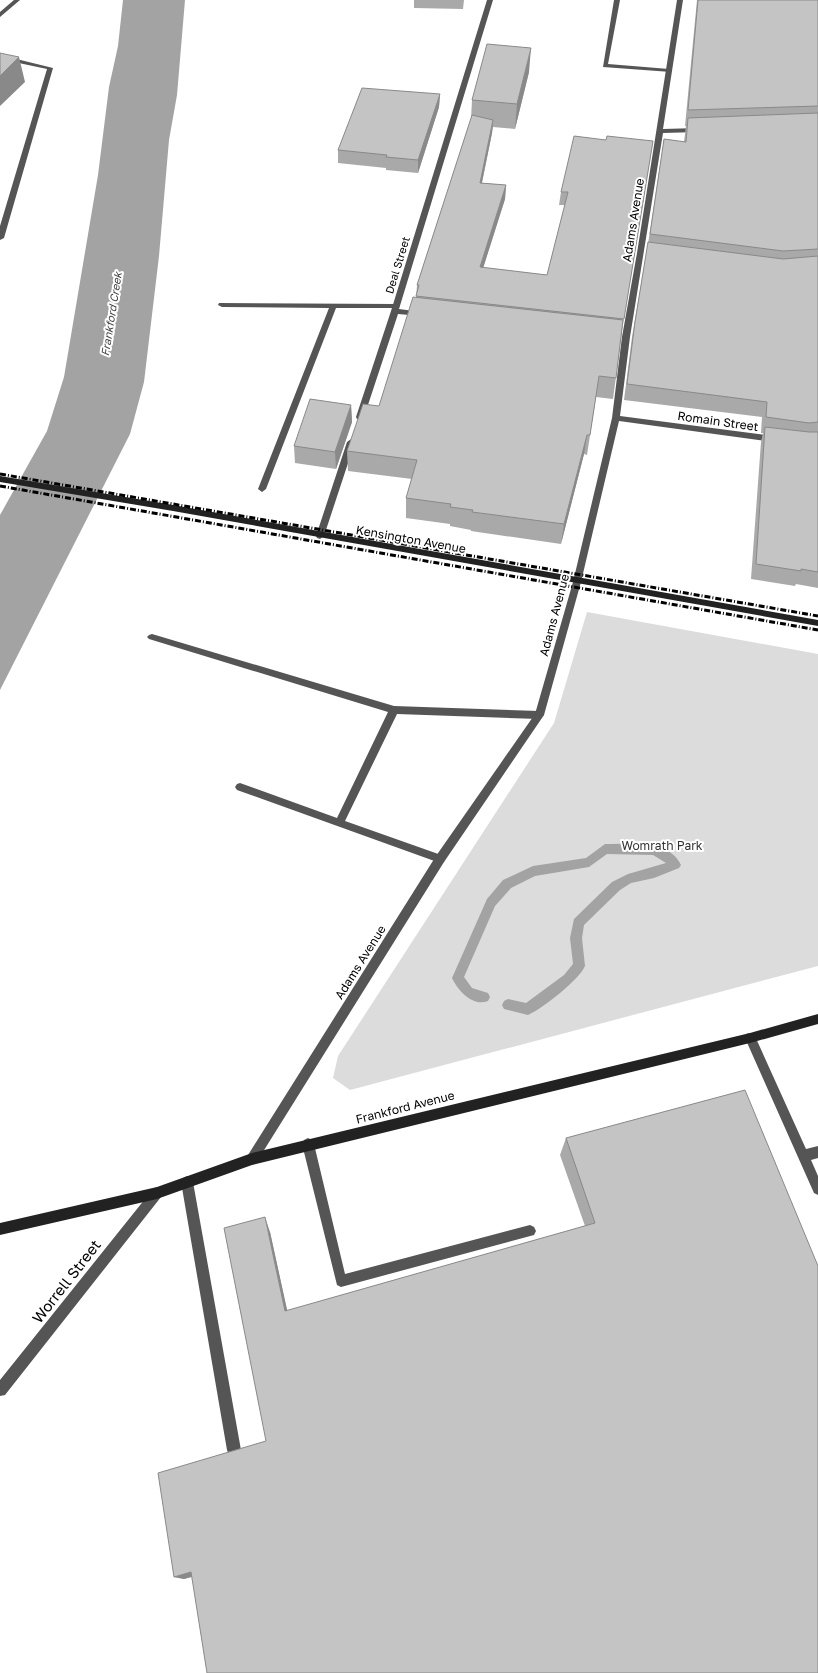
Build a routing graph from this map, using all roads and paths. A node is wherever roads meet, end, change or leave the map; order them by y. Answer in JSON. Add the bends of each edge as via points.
{"nodes":[{"id":1,"x":17,"y":0,"type":"edge"},
{"id":2,"x":490,"y":0,"type":"edge"},
{"id":3,"x":618,"y":0,"type":"edge"},
{"id":4,"x":680,"y":0,"type":"edge"},
{"id":5,"x":0,"y":16,"type":"edge"},
{"id":6,"x":0,"y":57,"type":"edge"},
{"id":7,"x":669,"y":71,"type":"junction"},
{"id":8,"x":709,"y":129,"type":"edge"},
{"id":9,"x":660,"y":131,"type":"junction"},
{"id":10,"x":0,"y":238,"type":"edge"},
{"id":11,"x":641,"y":253,"type":"junction"},
{"id":12,"x":651,"y":255,"type":"edge"},
{"id":13,"x":222,"y":305,"type":"dead end"},
{"id":14,"x":333,"y":306,"type":"junction"},
{"id":15,"x":396,"y":308,"type":"junction"},
{"id":16,"x":434,"y":315,"type":"edge"},
{"id":17,"x":616,"y":418,"type":"junction"},
{"id":18,"x":358,"y":423,"type":"edge"},
{"id":19,"x":354,"y":432,"type":"edge"},
{"id":20,"x":784,"y":441,"type":"edge"},
{"id":21,"x":0,"y":479,"type":"edge"},
{"id":22,"x":262,"y":489,"type":"dead end"},
{"id":23,"x":320,"y":536,"type":"junction"},
{"id":24,"x":577,"y":582,"type":"junction"},
{"id":25,"x":818,"y":623,"type":"edge"},
{"id":26,"x":152,"y":637,"type":"dead end"},
{"id":27,"x":394,"y":710,"type":"junction"},
{"id":28,"x":539,"y":715,"type":"junction"},
{"id":29,"x":240,"y":787,"type":"dead end"},
{"id":30,"x":339,"y":823,"type":"junction"},
{"id":31,"x":440,"y":859,"type":"junction"},
{"id":32,"x":818,"y":1019,"type":"edge"},
{"id":33,"x":750,"y":1038,"type":"junction"},
{"id":34,"x":308,"y":1144,"type":"junction"},
{"id":35,"x":818,"y":1152,"type":"edge"},
{"id":36,"x":802,"y":1156,"type":"junction"},
{"id":37,"x":252,"y":1159,"type":"junction"},
{"id":38,"x":187,"y":1182,"type":"junction"},
{"id":39,"x":818,"y":1189,"type":"edge"},
{"id":40,"x":157,"y":1193,"type":"junction"},
{"id":41,"x":0,"y":1229,"type":"edge"},
{"id":42,"x":530,"y":1231,"type":"dead end"},
{"id":43,"x":0,"y":1390,"type":"edge"},
{"id":44,"x":234,"y":1450,"type":"edge"}],
"edges":[{"from":1,"to":5,"type":"street"},
{"from":2,"to":15,"type":"street","name":"Deal Street"},
{"from":3,"to":7,"type":"street","via":[[605,66]]},
{"from":4,"to":7,"type":"street","name":"Adams Avenue"},
{"from":6,"to":10,"type":"street","via":[[50,68]]},
{"from":7,"to":9,"type":"street","name":"Adams Avenue"},
{"from":8,"to":9,"type":"street"},
{"from":9,"to":11,"type":"street","name":"Adams Avenue"},
{"from":11,"to":12,"type":"street"},
{"from":11,"to":17,"type":"street","name":"Adams Avenue","via":[[622,337]]},
{"from":13,"to":14,"type":"street"},
{"from":14,"to":15,"type":"street"},
{"from":14,"to":22,"type":"street"},
{"from":15,"to":16,"type":"street"},
{"from":15,"to":18,"type":"street","name":"Deal Street"},
{"from":17,"to":20,"type":"street","name":"Romain Street"},
{"from":17,"to":24,"type":"street","name":"Adams Avenue"},
{"from":19,"to":23,"type":"street"},
{"from":21,"to":23,"type":"street","name":"Kensington Avenue"},
{"from":23,"to":24,"type":"street","name":"Kensington Avenue"},
{"from":24,"to":25,"type":"street","name":"Kensington Avenue"},
{"from":24,"to":28,"type":"street","name":"Adams Avenue"},
{"from":26,"to":27,"type":"street"},
{"from":27,"to":28,"type":"street"},
{"from":27,"to":30,"type":"street"},
{"from":28,"to":31,"type":"street","name":"Adams Avenue"},
{"from":29,"to":30,"type":"street"},
{"from":30,"to":31,"type":"street"},
{"from":31,"to":37,"type":"street","name":"Adams Avenue"},
{"from":32,"to":33,"type":"street","name":"Frankford Avenue"},
{"from":33,"to":34,"type":"street","name":"Frankford Avenue"},
{"from":33,"to":36,"type":"street"},
{"from":34,"to":37,"type":"street","name":"Frankford Avenue"},
{"from":34,"to":42,"type":"street","via":[[341,1281]]},
{"from":35,"to":36,"type":"street"},
{"from":36,"to":39,"type":"street"},
{"from":37,"to":38,"type":"street","name":"Frankford Avenue"},
{"from":38,"to":40,"type":"street","name":"Frankford Avenue"},
{"from":38,"to":44,"type":"street"},
{"from":40,"to":41,"type":"street","name":"Frankford Avenue"},
{"from":40,"to":43,"type":"street","name":"Worrell Street"}]}
